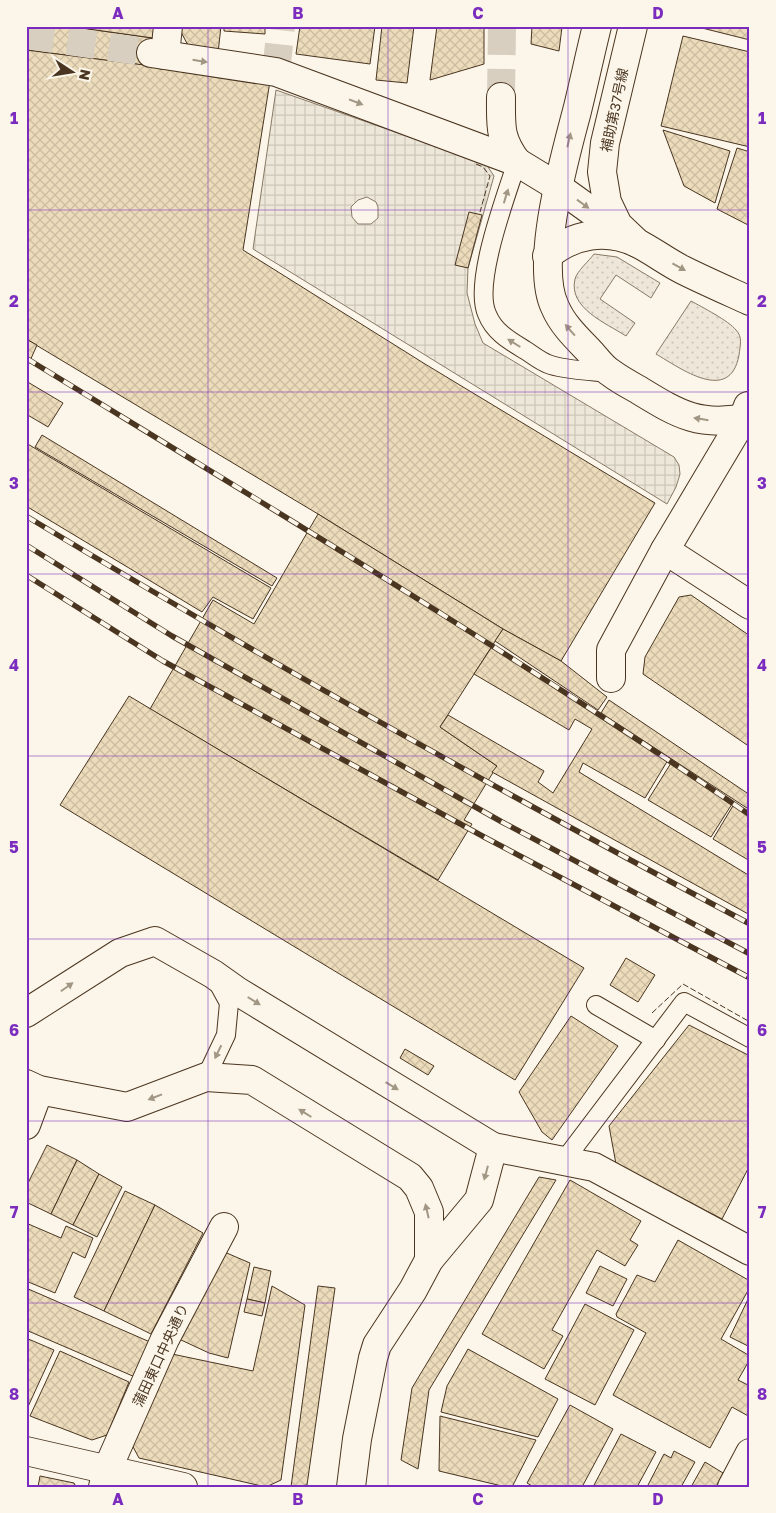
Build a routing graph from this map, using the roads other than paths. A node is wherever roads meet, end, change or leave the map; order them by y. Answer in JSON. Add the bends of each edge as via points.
{"nodes":[{"id":1,"x":168,"y":26,"type":"edge"},
{"id":2,"x":597,"y":26,"type":"edge"},
{"id":3,"x":633,"y":26,"type":"edge"},
{"id":4,"x":501,"y":98,"type":"tunnel mouth"},
{"id":5,"x":517,"y":162,"type":"junction"},
{"id":6,"x":558,"y":187,"type":"junction"},
{"id":7,"x":637,"y":243,"type":"junction"},
{"id":8,"x":548,"y":256,"type":"junction"},
{"id":9,"x":739,"y":296,"type":"edge"},
{"id":10,"x":750,"y":324,"type":"edge"},
{"id":11,"x":609,"y":373,"type":"junction"},
{"id":12,"x":747,"y":412,"type":"edge"},
{"id":13,"x":665,"y":550,"type":"junction"},
{"id":14,"x":750,"y":605,"type":"edge"},
{"id":15,"x":611,"y":678,"type":"dead end"},
{"id":16,"x":213,"y":974,"type":"junction"},
{"id":17,"x":596,"y":1005,"type":"dead end"},
{"id":18,"x":26,"y":1013,"type":"edge"},
{"id":19,"x":750,"y":1038,"type":"edge"},
{"id":20,"x":656,"y":1040,"type":"junction"},
{"id":21,"x":206,"y":1077,"type":"junction"},
{"id":22,"x":33,"y":1087,"type":"edge"},
{"id":23,"x":26,"y":1125,"type":"edge"},
{"id":24,"x":492,"y":1147,"type":"junction"},
{"id":25,"x":564,"y":1162,"type":"junction"},
{"id":26,"x":224,"y":1227,"type":"dead end"},
{"id":27,"x":750,"y":1250,"type":"edge"},
{"id":28,"x":429,"y":1260,"type":"junction"},
{"id":29,"x":26,"y":1451,"type":"edge"},
{"id":30,"x":750,"y":1453,"type":"edge"},
{"id":31,"x":105,"y":1478,"type":"edge"},
{"id":32,"x":183,"y":1487,"type":"edge"},
{"id":33,"x":350,"y":1487,"type":"edge"},
{"id":34,"x":732,"y":1487,"type":"edge"}],
"edges":[{"from":1,"to":5,"type":"street","one_way":true,"via":[[158,54],[276,72]]},
{"from":6,"to":2,"type":"street","one_way":true},
{"from":3,"to":7,"type":"street","name":"補助第37号線","via":[[605,143],[602,172],[607,202],[618,225]]},
{"from":4,"to":5,"type":"street","via":[[502,133],[506,148]]},
{"from":5,"to":6,"type":"street"},
{"from":11,"to":5,"type":"lane","one_way":true,"via":[[548,364],[508,339],[495,328],[487,315],[483,285]]},
{"from":6,"to":7,"type":"street","one_way":true},
{"from":6,"to":8,"type":"street"},
{"from":7,"to":8,"type":"street","via":[[613,236],[588,234],[568,241]]},
{"from":7,"to":9,"type":"street","one_way":true,"via":[[683,270]]},
{"from":11,"to":8,"type":"street","one_way":true,"via":[[566,326],[554,306],[548,282]]},
{"from":9,"to":10,"type":"street"},
{"from":12,"to":11,"type":"street","one_way":true,"via":[[711,421],[692,418],[675,412]]},
{"from":12,"to":13,"type":"street"},
{"from":13,"to":14,"type":"street"},
{"from":13,"to":15,"type":"street","via":[[611,650]]},
{"from":18,"to":16,"type":"street","one_way":true,"via":[[120,954],[155,941]]},
{"from":16,"to":21,"type":"lane","one_way":true,"via":[[229,1003],[226,1036]]},
{"from":16,"to":24,"type":"street","one_way":true},
{"from":17,"to":20,"type":"lane"},
{"from":19,"to":20,"type":"lane","via":[[684,1002]]},
{"from":20,"to":25,"type":"lane"},
{"from":21,"to":22,"type":"street","one_way":true,"via":[[127,1107]]},
{"from":28,"to":21,"type":"street","one_way":true,"via":[[429,1212],[419,1188],[410,1177],[252,1080]]},
{"from":22,"to":23,"type":"street"},
{"from":24,"to":25,"type":"street"},
{"from":24,"to":28,"type":"street","one_way":true,"via":[[479,1200]]},
{"from":25,"to":27,"type":"street","via":[[594,1167]]},
{"from":26,"to":31,"type":"street","name":"蒲田東口中央通り","via":[[165,1340]]},
{"from":28,"to":33,"type":"street","via":[[377,1345]]},
{"from":29,"to":31,"type":"street"},
{"from":30,"to":34,"type":"street"},
{"from":31,"to":32,"type":"street"}]}
